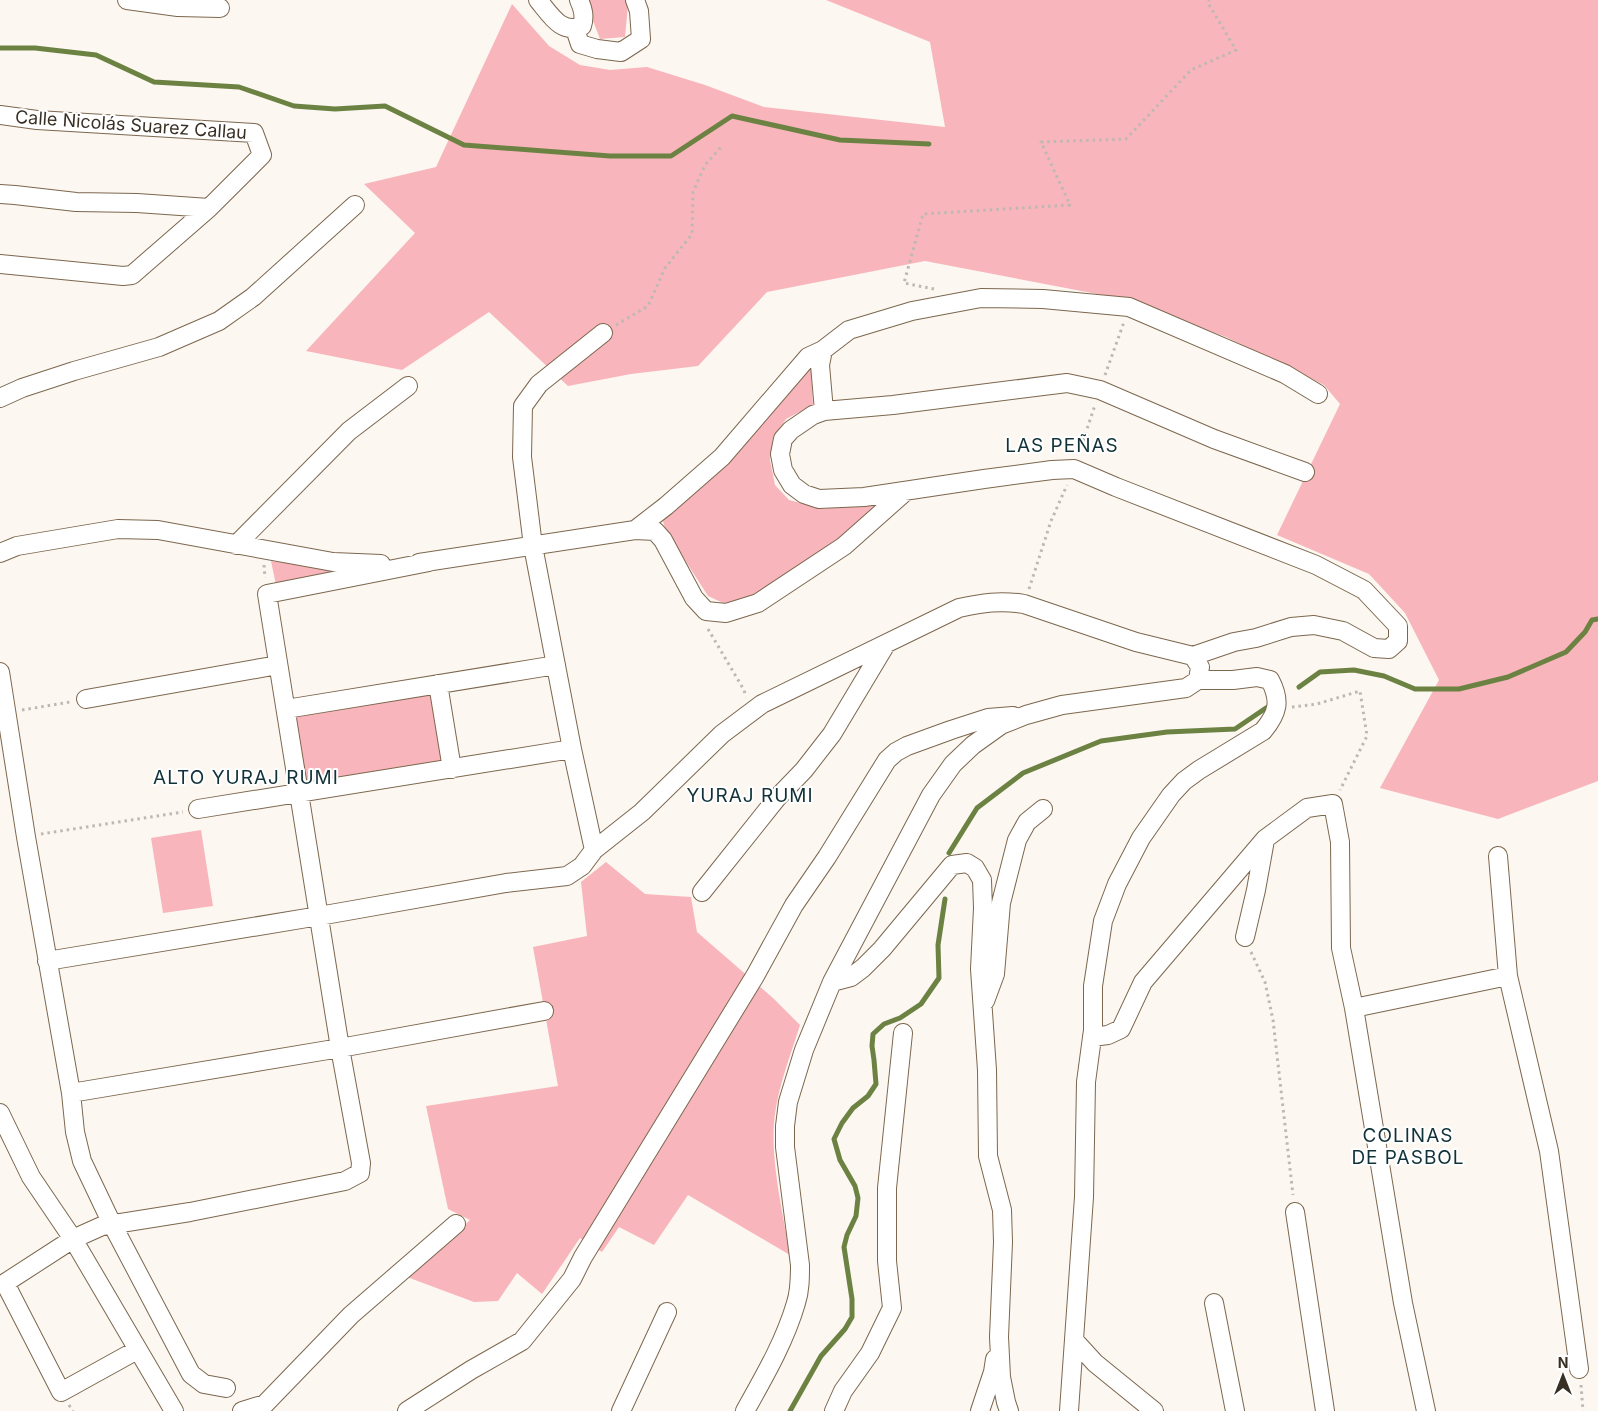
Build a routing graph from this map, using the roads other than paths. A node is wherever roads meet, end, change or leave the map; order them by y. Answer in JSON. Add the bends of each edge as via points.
{"nodes":[{"id":1,"x":127,"y":0,"type":"edge"},
{"id":2,"x":538,"y":0,"type":"edge"},
{"id":3,"x":580,"y":0,"type":"edge"},
{"id":4,"x":635,"y":0,"type":"edge"},
{"id":5,"x":220,"y":8,"type":"dead end"},
{"id":6,"x":574,"y":29,"type":"junction"},
{"id":7,"x":0,"y":115,"type":"edge"},
{"id":8,"x":0,"y":194,"type":"edge"},
{"id":9,"x":355,"y":205,"type":"dead end"},
{"id":10,"x":209,"y":208,"type":"junction"},
{"id":11,"x":0,"y":264,"type":"edge"},
{"id":12,"x":603,"y":333,"type":"road end"},
{"id":13,"x":823,"y":350,"type":"junction"},
{"id":14,"x":408,"y":386,"type":"dead end"},
{"id":15,"x":1318,"y":394,"type":"dead end"},
{"id":16,"x":0,"y":398,"type":"edge"},
{"id":17,"x":824,"y":411,"type":"junction"},
{"id":18,"x":1305,"y":472,"type":"dead end"},
{"id":19,"x":906,"y":491,"type":"junction"},
{"id":20,"x":635,"y":530,"type":"junction"},
{"id":21,"x":236,"y":545,"type":"junction"},
{"id":22,"x":534,"y":546,"type":"junction"},
{"id":23,"x":0,"y":552,"type":"edge"},
{"id":24,"x":429,"y":562,"type":"junction"},
{"id":25,"x":886,"y":644,"type":"junction"},
{"id":26,"x":1193,"y":656,"type":"junction"},
{"id":27,"x":556,"y":665,"type":"junction"},
{"id":28,"x":278,"y":666,"type":"junction"},
{"id":29,"x":0,"y":672,"type":"edge"},
{"id":30,"x":1198,"y":680,"type":"junction"},
{"id":31,"x":438,"y":684,"type":"junction"},
{"id":32,"x":86,"y":699,"type":"road end"},
{"id":33,"x":286,"y":708,"type":"junction"},
{"id":34,"x":1026,"y":715,"type":"junction"},
{"id":35,"x":572,"y":749,"type":"junction"},
{"id":36,"x":452,"y":768,"type":"junction"},
{"id":37,"x":300,"y":793,"type":"junction"},
{"id":38,"x":198,"y":809,"type":"road end"},
{"id":39,"x":1043,"y":809,"type":"dead end"},
{"id":40,"x":1265,"y":840,"type":"junction"},
{"id":41,"x":594,"y":850,"type":"junction"},
{"id":42,"x":1498,"y":856,"type":"dead end"},
{"id":43,"x":702,"y":892,"type":"dead end"},
{"id":44,"x":319,"y":916,"type":"junction"},
{"id":45,"x":1245,"y":937,"type":"road end"},
{"id":46,"x":47,"y":961,"type":"junction"},
{"id":47,"x":1508,"y":976,"type":"junction"},
{"id":48,"x":832,"y":982,"type":"junction"},
{"id":49,"x":982,"y":1008,"type":"junction"},
{"id":50,"x":1354,"y":1008,"type":"junction"},
{"id":51,"x":544,"y":1012,"type":"dead end"},
{"id":52,"x":903,"y":1033,"type":"dead end"},
{"id":53,"x":1092,"y":1037,"type":"junction"},
{"id":54,"x":340,"y":1048,"type":"junction"},
{"id":55,"x":71,"y":1093,"type":"junction"},
{"id":56,"x":0,"y":1113,"type":"edge"},
{"id":57,"x":1295,"y":1212,"type":"road end"},
{"id":58,"x":112,"y":1224,"type":"junction"},
{"id":59,"x":456,"y":1224,"type":"dead end"},
{"id":60,"x":73,"y":1239,"type":"junction"},
{"id":61,"x":1214,"y":1303,"type":"dead end"},
{"id":62,"x":667,"y":1312,"type":"dead end"},
{"id":63,"x":998,"y":1338,"type":"junction"},
{"id":64,"x":1074,"y":1340,"type":"junction"},
{"id":65,"x":137,"y":1350,"type":"junction"},
{"id":66,"x":1579,"y":1369,"type":"road end"},
{"id":67,"x":226,"y":1388,"type":"dead end"},
{"id":68,"x":172,"y":1406,"type":"edge"},
{"id":69,"x":185,"y":1411,"type":"edge"},
{"id":70,"x":242,"y":1411,"type":"edge"},
{"id":71,"x":407,"y":1411,"type":"edge"},
{"id":72,"x":621,"y":1411,"type":"edge"},
{"id":73,"x":745,"y":1411,"type":"edge"},
{"id":74,"x":834,"y":1411,"type":"edge"},
{"id":75,"x":980,"y":1411,"type":"edge"},
{"id":76,"x":1009,"y":1411,"type":"edge"},
{"id":77,"x":1069,"y":1411,"type":"edge"},
{"id":78,"x":1154,"y":1411,"type":"edge"},
{"id":79,"x":1235,"y":1411,"type":"edge"},
{"id":80,"x":1325,"y":1411,"type":"edge"},
{"id":81,"x":1426,"y":1411,"type":"edge"}],
"edges":[{"from":1,"to":5,"type":"street","via":[[178,7]]},
{"from":2,"to":6,"type":"street","via":[[555,21]]},
{"from":3,"to":6,"type":"street","via":[[584,19],[582,26]]},
{"from":4,"to":6,"type":"street","via":[[641,39],[621,52],[580,44]]},
{"from":7,"to":10,"type":"street","name":"Calle Nicolás Suarez Callau","via":[[254,133],[262,155]]},
{"from":8,"to":10,"type":"street","via":[[76,202]]},
{"from":9,"to":16,"type":"street","via":[[253,297],[219,321],[159,347],[74,371]]},
{"from":10,"to":11,"type":"street","via":[[132,275]]},
{"from":12,"to":22,"type":"street","via":[[539,384],[523,406],[522,457]]},
{"from":13,"to":15,"type":"street","via":[[849,330],[912,311],[982,298],[1043,299],[1129,307],[1285,374]]},
{"from":13,"to":17,"type":"street","via":[[820,365]]},
{"from":13,"to":20,"type":"street","via":[[808,358],[722,457]]},
{"from":14,"to":21,"type":"street","via":[[349,431]]},
{"from":17,"to":18,"type":"street","via":[[1067,383],[1100,390],[1214,439]]},
{"from":17,"to":19,"type":"street","via":[[791,430],[783,439],[780,454],[783,470],[792,485],[819,499]]},
{"from":19,"to":20,"type":"street","via":[[844,546],[758,603],[726,613],[706,611],[694,598],[655,531]]},
{"from":19,"to":26,"type":"street","via":[[1074,469],[1316,565],[1364,590],[1398,626],[1398,641],[1389,649],[1374,648],[1343,631],[1314,625],[1291,627]]},
{"from":20,"to":22,"type":"street"},
{"from":21,"to":23,"type":"street","via":[[158,530],[118,529],[17,546]]},
{"from":21,"to":24,"type":"street","via":[[333,562],[374,565]]},
{"from":22,"to":24,"type":"street"},
{"from":22,"to":27,"type":"street"},
{"from":24,"to":28,"type":"street","via":[[267,594]]},
{"from":25,"to":26,"type":"street","via":[[958,608],[987,602],[1010,602],[1136,642]]},
{"from":25,"to":41,"type":"street","via":[[762,704],[722,734],[642,812]]},
{"from":25,"to":43,"type":"street","via":[[832,734]]},
{"from":26,"to":30,"type":"street","via":[[1200,668]]},
{"from":27,"to":31,"type":"street"},
{"from":27,"to":35,"type":"street"},
{"from":28,"to":32,"type":"street"},
{"from":28,"to":33,"type":"street"},
{"from":29,"to":46,"type":"street"},
{"from":30,"to":34,"type":"street","via":[[1186,688],[1062,705]]},
{"from":30,"to":53,"type":"street","via":[[1257,677],[1270,680],[1276,690],[1277,709],[1263,730],[1184,781],[1141,838],[1117,884],[1103,921],[1093,986]]},
{"from":31,"to":33,"type":"street"},
{"from":31,"to":36,"type":"street"},
{"from":33,"to":37,"type":"street"},
{"from":34,"to":48,"type":"street","via":[[1001,725],[953,764],[931,795]]},
{"from":34,"to":71,"type":"street","via":[[988,718],[907,746],[887,760],[794,905],[755,976],[572,1279],[522,1341]]},
{"from":35,"to":36,"type":"street"},
{"from":35,"to":41,"type":"street"},
{"from":36,"to":37,"type":"street"},
{"from":37,"to":38,"type":"street"},
{"from":37,"to":44,"type":"street"},
{"from":39,"to":49,"type":"street","via":[[1027,822],[1017,840],[1001,902],[995,974]]},
{"from":40,"to":45,"type":"street"},
{"from":40,"to":50,"type":"street","via":[[1307,808],[1333,804],[1340,842],[1341,948]]},
{"from":40,"to":53,"type":"street","via":[[1143,982],[1121,1029]]},
{"from":41,"to":44,"type":"street","via":[[582,866],[568,876],[506,882]]},
{"from":42,"to":47,"type":"street"},
{"from":44,"to":46,"type":"street"},
{"from":44,"to":54,"type":"street"},
{"from":46,"to":55,"type":"street"},
{"from":47,"to":50,"type":"street"},
{"from":47,"to":66,"type":"street","via":[[1549,1151]]},
{"from":48,"to":49,"type":"street","via":[[863,968],[952,864],[967,863],[975,868],[982,880]]},
{"from":48,"to":73,"type":"street","via":[[804,1050],[788,1102],[785,1126],[800,1265],[797,1302],[786,1331]]},
{"from":49,"to":63,"type":"street","via":[[988,1156],[1003,1226]]},
{"from":50,"to":81,"type":"street","via":[[1403,1303]]},
{"from":51,"to":54,"type":"street"},
{"from":52,"to":74,"type":"street","via":[[887,1188],[887,1261],[892,1308],[870,1354],[843,1391]]},
{"from":53,"to":64,"type":"street","via":[[1086,1082],[1084,1197]]},
{"from":54,"to":55,"type":"street"},
{"from":54,"to":58,"type":"street","via":[[361,1163],[360,1173],[344,1181]]},
{"from":55,"to":58,"type":"street","via":[[82,1161]]},
{"from":56,"to":60,"type":"street","via":[[31,1177]]},
{"from":57,"to":80,"type":"street"},
{"from":58,"to":60,"type":"street"},
{"from":58,"to":67,"type":"street","via":[[191,1374],[204,1384]]},
{"from":59,"to":70,"type":"street","via":[[351,1315],[264,1404]]},
{"from":60,"to":65,"type":"street"},
{"from":60,"to":65,"type":"street","via":[[5,1283],[61,1392]]},
{"from":61,"to":79,"type":"street"},
{"from":62,"to":72,"type":"street"},
{"from":63,"to":75,"type":"street","via":[[993,1372]]},
{"from":63,"to":76,"type":"street"},
{"from":64,"to":77,"type":"street"},
{"from":64,"to":78,"type":"street","via":[[1095,1363]]},
{"from":65,"to":68,"type":"street"},
{"from":68,"to":69,"type":"street"}]}
